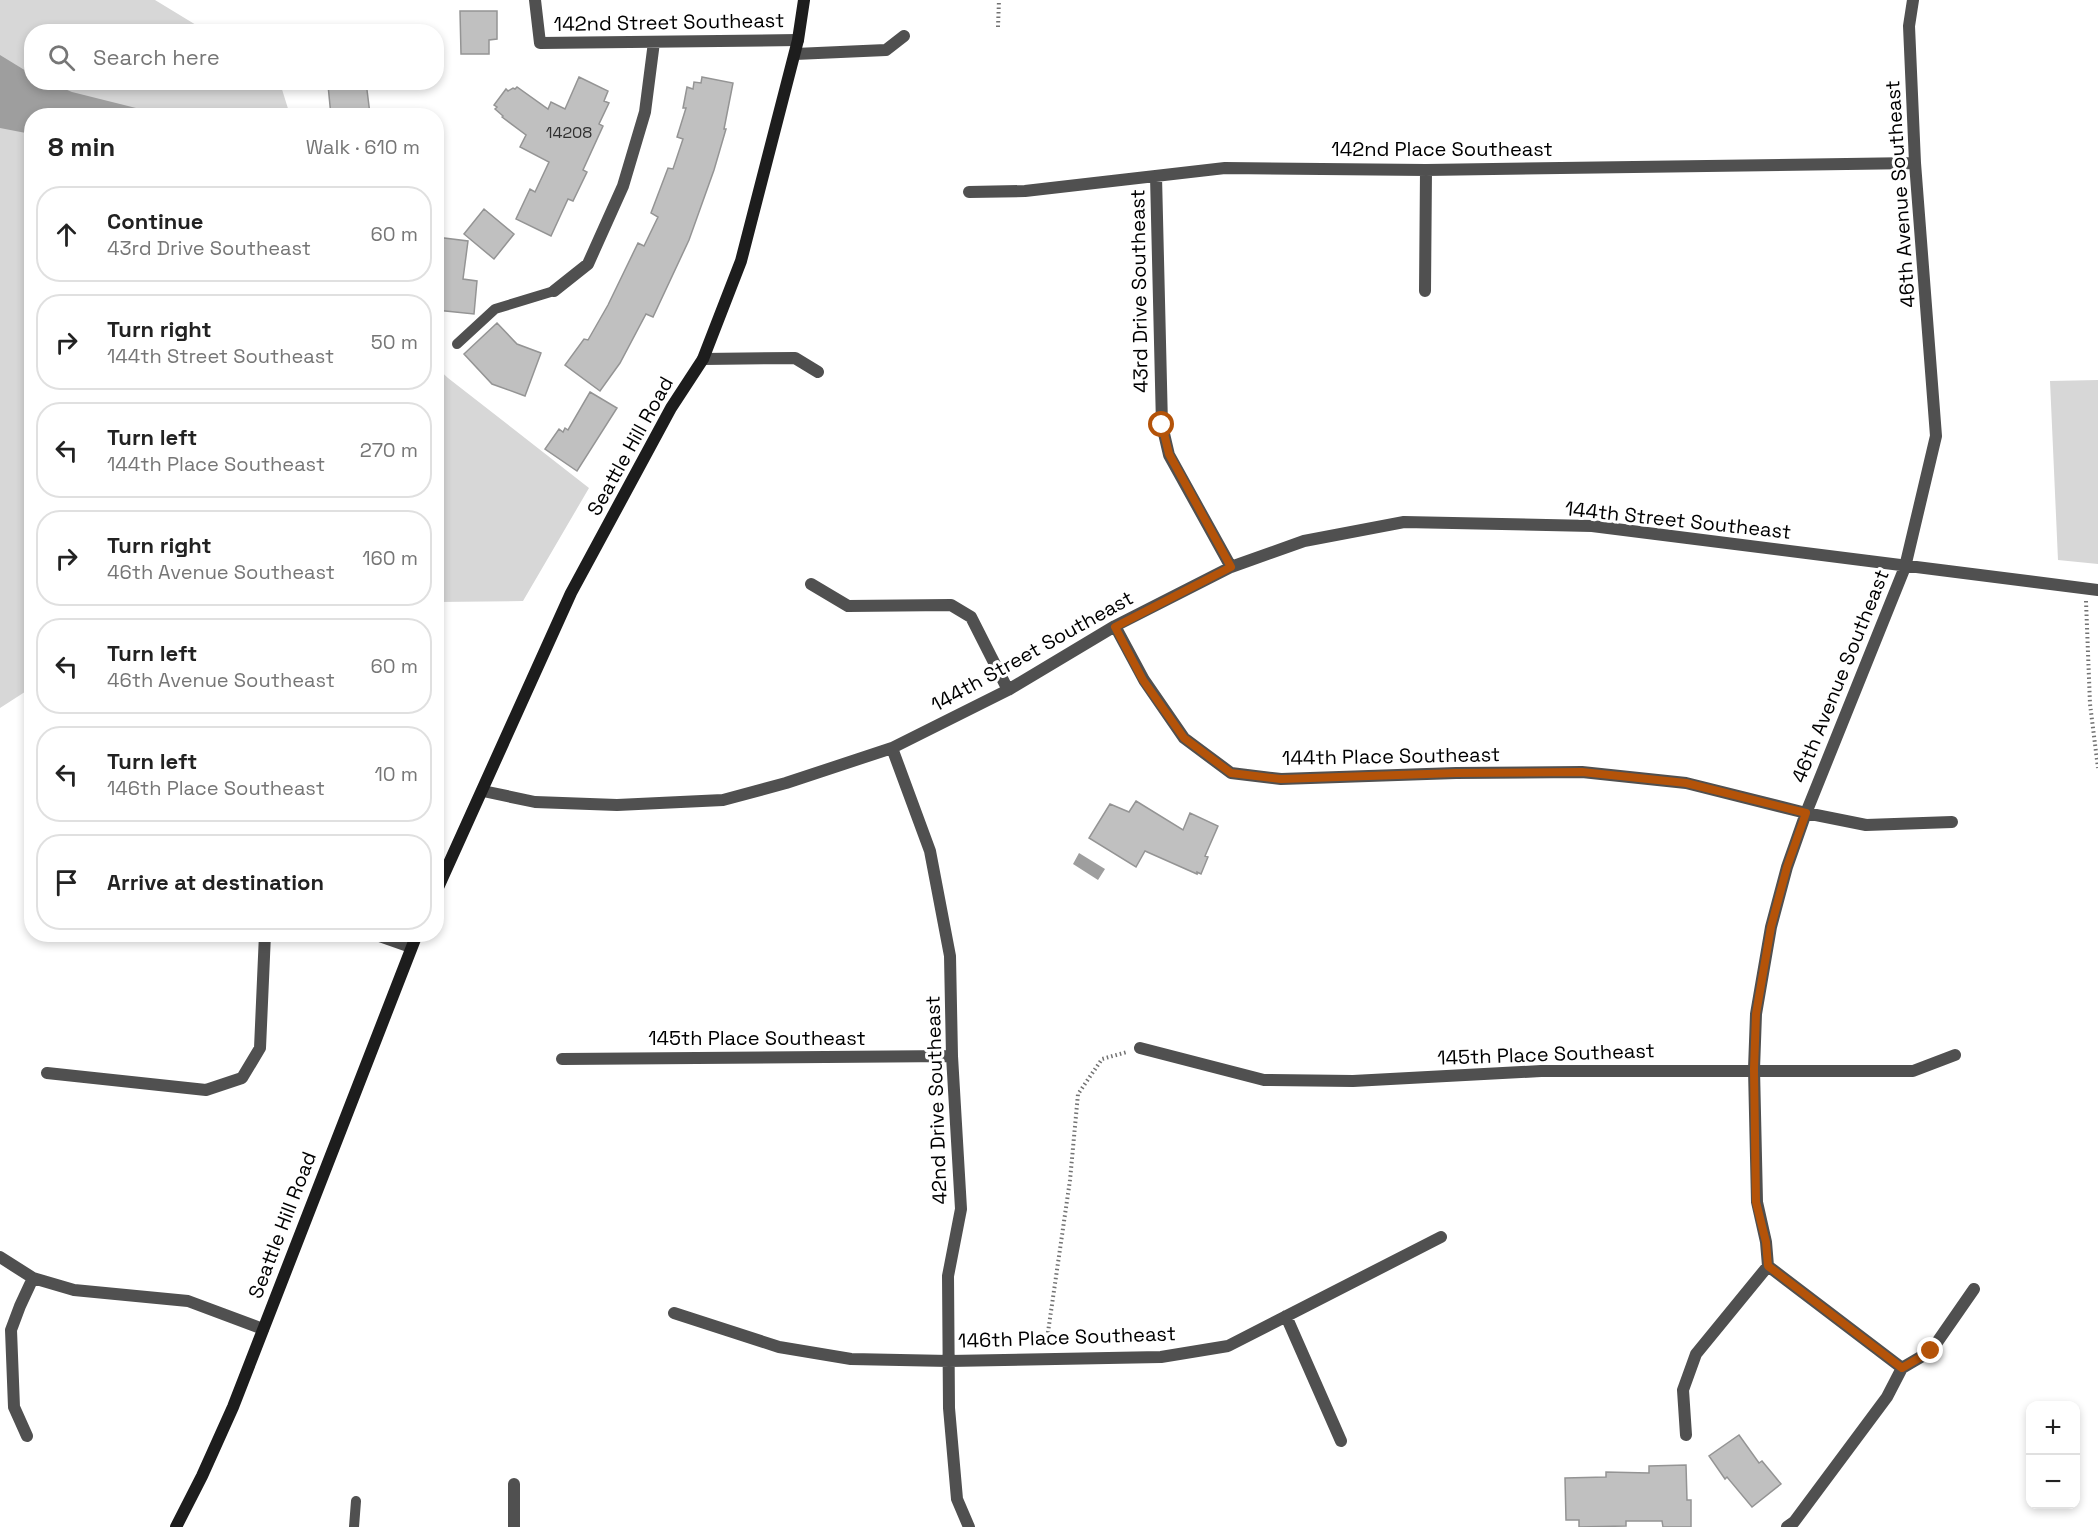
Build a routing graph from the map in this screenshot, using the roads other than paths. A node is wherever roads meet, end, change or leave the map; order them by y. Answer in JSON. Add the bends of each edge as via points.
{"nodes":[{"id":1,"x":535,"y":0,"type":"edge"},
{"id":2,"x":804,"y":0,"type":"edge"},
{"id":3,"x":1913,"y":0,"type":"edge"},
{"id":4,"x":904,"y":36,"type":"dead end"},
{"id":5,"x":798,"y":40,"type":"junction"},
{"id":6,"x":654,"y":42,"type":"junction"},
{"id":7,"x":795,"y":54,"type":"junction"},
{"id":8,"x":1916,"y":163,"type":"junction"},
{"id":9,"x":1426,"y":170,"type":"junction"},
{"id":10,"x":1156,"y":176,"type":"junction"},
{"id":11,"x":969,"y":192,"type":"dead end"},
{"id":12,"x":554,"y":291,"type":"joint"},
{"id":13,"x":1425,"y":291,"type":"dead end"},
{"id":14,"x":457,"y":344,"type":"dead end"},
{"id":15,"x":704,"y":359,"type":"junction"},
{"id":16,"x":818,"y":372,"type":"dead end"},
{"id":17,"x":1231,"y":567,"type":"junction"},
{"id":18,"x":1905,"y":567,"type":"junction"},
{"id":19,"x":811,"y":584,"type":"dead end"},
{"id":20,"x":2092,"y":589,"type":"edge"},
{"id":21,"x":1115,"y":627,"type":"junction"},
{"id":22,"x":1008,"y":690,"type":"junction"},
{"id":23,"x":892,"y":748,"type":"junction"},
{"id":24,"x":483,"y":791,"type":"junction"},
{"id":25,"x":1806,"y":813,"type":"junction"},
{"id":26,"x":1952,"y":822,"type":"dead end"},
{"id":27,"x":444,"y":875,"type":"edge"},
{"id":28,"x":265,"y":942,"type":"edge"},
{"id":29,"x":397,"y":942,"type":"edge"},
{"id":30,"x":413,"y":942,"type":"edge"},
{"id":31,"x":411,"y":947,"type":"junction"},
{"id":32,"x":1140,"y":1048,"type":"road end"},
{"id":33,"x":1955,"y":1055,"type":"dead end"},
{"id":34,"x":952,"y":1056,"type":"junction"},
{"id":35,"x":562,"y":1059,"type":"dead end"},
{"id":36,"x":1754,"y":1069,"type":"junction"},
{"id":37,"x":47,"y":1073,"type":"dead end"},
{"id":38,"x":1441,"y":1237,"type":"dead end"},
{"id":39,"x":0,"y":1257,"type":"edge"},
{"id":40,"x":1768,"y":1266,"type":"junction"},
{"id":41,"x":33,"y":1278,"type":"junction"},
{"id":42,"x":1974,"y":1289,"type":"dead end"},
{"id":43,"x":674,"y":1313,"type":"dead end"},
{"id":44,"x":1286,"y":1316,"type":"junction"},
{"id":45,"x":263,"y":1329,"type":"junction"},
{"id":46,"x":949,"y":1361,"type":"junction"},
{"id":47,"x":1902,"y":1368,"type":"junction"},
{"id":48,"x":1686,"y":1435,"type":"dead end"},
{"id":49,"x":27,"y":1436,"type":"dead end"},
{"id":50,"x":1341,"y":1441,"type":"dead end"},
{"id":51,"x":514,"y":1484,"type":"dead end"},
{"id":52,"x":356,"y":1501,"type":"dead end"},
{"id":53,"x":176,"y":1527,"type":"edge"},
{"id":54,"x":354,"y":1527,"type":"edge"},
{"id":55,"x":514,"y":1527,"type":"edge"},
{"id":56,"x":969,"y":1527,"type":"edge"},
{"id":57,"x":1787,"y":1527,"type":"edge"}],
"edges":[{"from":1,"to":6,"type":"street","name":"142nd Street Southeast","via":[[540,43]]},
{"from":2,"to":5,"type":"main road","name":"Seattle Hill Road"},
{"from":3,"to":8,"type":"street","name":"46th Avenue Southeast","via":[[1909,26]]},
{"from":4,"to":7,"type":"street","name":"142nd Street Southeast","via":[[886,51]]},
{"from":5,"to":6,"type":"street","name":"142nd Street Southeast"},
{"from":5,"to":7,"type":"main road","name":"Seattle Hill Road"},
{"from":6,"to":12,"type":"street","via":[[645,112],[623,186],[588,264]]},
{"from":7,"to":15,"type":"main road","name":"Seattle Hill Road","via":[[741,261]]},
{"from":8,"to":9,"type":"street","name":"142nd Place Southeast"},
{"from":8,"to":18,"type":"street","name":"46th Avenue Southeast","via":[[1936,436]]},
{"from":9,"to":10,"type":"street","name":"142nd Place Southeast","via":[[1225,168]]},
{"from":9,"to":13,"type":"street"},
{"from":10,"to":11,"type":"street","name":"142nd Place Southeast","via":[[1025,191]]},
{"from":10,"to":17,"type":"street","name":"43rd Drive Southeast","via":[[1162,425],[1169,454]]},
{"from":12,"to":14,"type":"lane","via":[[495,309]]},
{"from":15,"to":16,"type":"street","via":[[795,358]]},
{"from":15,"to":24,"type":"main road","name":"Seattle Hill Road","via":[[671,408],[571,593]]},
{"from":17,"to":18,"type":"street","name":"144th Street Southeast","via":[[1304,541],[1404,522],[1592,526]]},
{"from":17,"to":21,"type":"street","name":"144th Street Southeast"},
{"from":18,"to":20,"type":"street","name":"144th Street Southeast"},
{"from":18,"to":25,"type":"street","name":"46th Avenue Southeast"},
{"from":19,"to":22,"type":"street","via":[[848,606],[951,605],[971,617]]},
{"from":21,"to":22,"type":"street","name":"144th Street Southeast"},
{"from":21,"to":25,"type":"street","name":"144th Place Southeast","via":[[1143,680],[1184,738],[1231,773],[1281,779],[1582,772],[1686,783]]},
{"from":22,"to":23,"type":"street","name":"144th Street Southeast"},
{"from":23,"to":24,"type":"street","name":"144th Street Southeast","via":[[723,800],[617,805],[535,802]]},
{"from":23,"to":34,"type":"street","name":"42nd Drive Southeast","via":[[930,851],[950,956]]},
{"from":24,"to":27,"type":"main road","name":"Seattle Hill Road"},
{"from":25,"to":26,"type":"street","name":"144th Place Southeast","via":[[1866,825]]},
{"from":25,"to":36,"type":"street","name":"46th Avenue Southeast","via":[[1771,927],[1756,1014]]},
{"from":28,"to":37,"type":"street","via":[[260,1048],[242,1077],[206,1090]]},
{"from":29,"to":31,"type":"street"},
{"from":30,"to":31,"type":"main road","name":"Seattle Hill Road"},
{"from":31,"to":45,"type":"main road","name":"Seattle Hill Road"},
{"from":32,"to":36,"type":"street","name":"145th Place Southeast","via":[[1264,1080]]},
{"from":33,"to":36,"type":"street","name":"145th Place Southeast","via":[[1913,1071]]},
{"from":34,"to":35,"type":"street","name":"145th Place Southeast"},
{"from":34,"to":46,"type":"street","name":"42nd Drive Southeast","via":[[961,1209],[948,1276]]},
{"from":36,"to":40,"type":"street","name":"46th Avenue Southeast","via":[[1756,1202]]},
{"from":38,"to":44,"type":"street","name":"146th Place Southeast"},
{"from":39,"to":41,"type":"street"},
{"from":40,"to":47,"type":"street"},
{"from":40,"to":48,"type":"street","via":[[1696,1354],[1683,1390]]},
{"from":41,"to":45,"type":"street","via":[[74,1290],[188,1301]]},
{"from":41,"to":49,"type":"street","via":[[11,1330],[14,1407]]},
{"from":42,"to":47,"type":"street","via":[[1931,1351]]},
{"from":43,"to":46,"type":"street","name":"146th Place Southeast","via":[[789,1348],[851,1359]]},
{"from":44,"to":46,"type":"street","name":"146th Place Southeast","via":[[1228,1346],[1161,1356]]},
{"from":44,"to":50,"type":"street"},
{"from":45,"to":53,"type":"main road","name":"Seattle Hill Road","via":[[233,1407]]},
{"from":46,"to":56,"type":"street","name":"42nd Drive Southeast","via":[[957,1499]]},
{"from":47,"to":57,"type":"street","via":[[1887,1397]]},
{"from":51,"to":55,"type":"street"},
{"from":52,"to":54,"type":"lane"}]}
